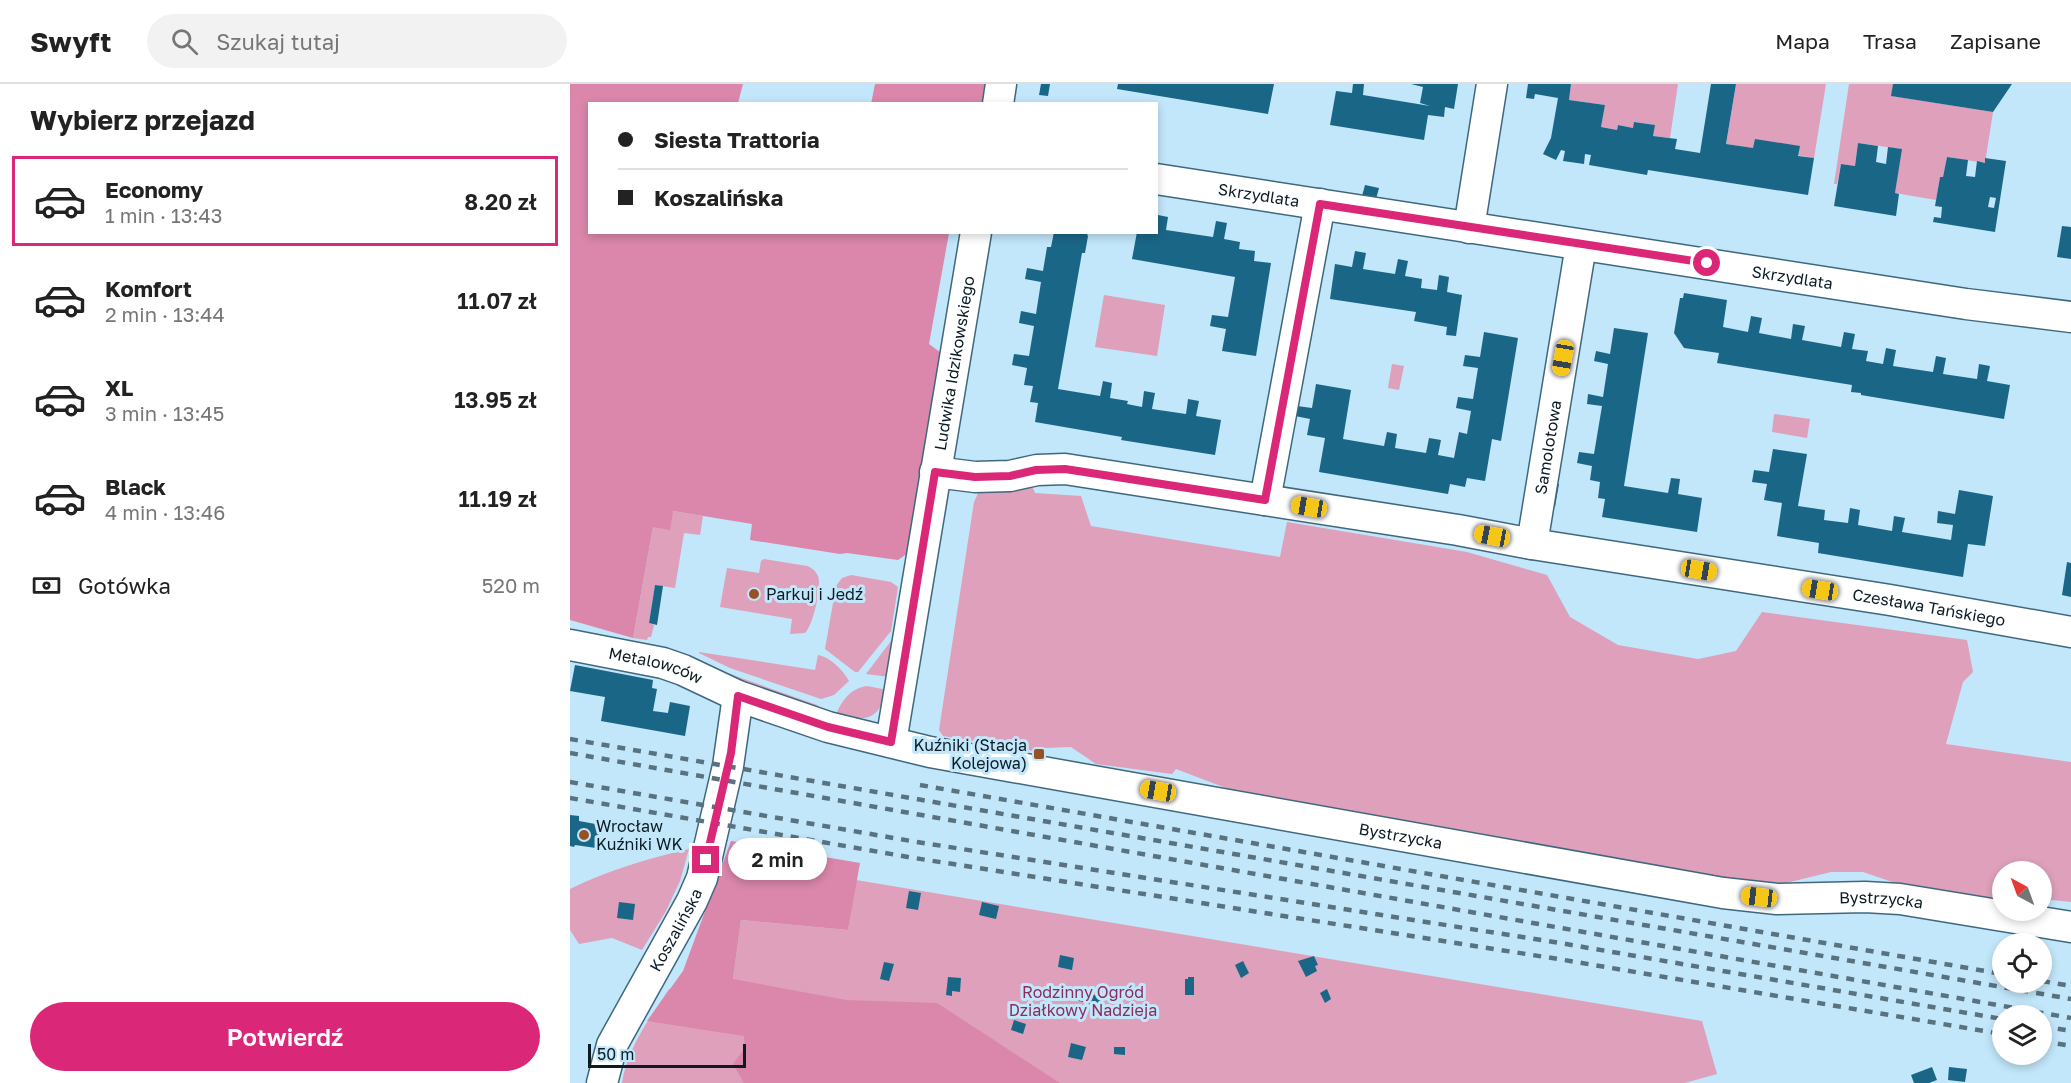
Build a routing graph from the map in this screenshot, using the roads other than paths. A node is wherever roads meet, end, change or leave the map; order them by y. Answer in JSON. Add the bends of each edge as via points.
{"nodes":[{"id":1,"x":1001,"y":84,"type":"edge"},
{"id":2,"x":1492,"y":84,"type":"edge"},
{"id":3,"x":998,"y":102,"type":"edge"},
{"id":4,"x":1158,"y":179,"type":"edge"},
{"id":5,"x":1320,"y":204,"type":"junction"},
{"id":6,"x":1468,"y":228,"type":"junction"},
{"id":7,"x":976,"y":234,"type":"edge"},
{"id":8,"x":1581,"y":245,"type":"junction"},
{"id":9,"x":2071,"y":317,"type":"edge"},
{"id":10,"x":935,"y":472,"type":"junction"},
{"id":11,"x":1265,"y":500,"type":"junction"},
{"id":12,"x":1532,"y":544,"type":"junction"},
{"id":13,"x":2071,"y":632,"type":"edge"},
{"id":14,"x":570,"y":645,"type":"edge"},
{"id":15,"x":738,"y":696,"type":"junction"},
{"id":16,"x":891,"y":742,"type":"junction"},
{"id":17,"x":2071,"y":927,"type":"edge"},
{"id":18,"x":602,"y":1083,"type":"edge"}],
"edges":[{"from":1,"to":3,"type":"street"},
{"from":2,"to":6,"type":"street"},
{"from":4,"to":5,"type":"street","name":"Skrzydlata"},
{"from":5,"to":6,"type":"street","name":"Skrzydlata"},
{"from":5,"to":11,"type":"street"},
{"from":6,"to":8,"type":"street","name":"Skrzydlata"},
{"from":7,"to":10,"type":"street","name":"Ludwika Idzikowskiego"},
{"from":8,"to":9,"type":"street","name":"Skrzydlata"},
{"from":8,"to":12,"type":"street","name":"Samolotowa"},
{"from":10,"to":11,"type":"street","name":"Czesława Tańskiego","via":[[975,477],[1065,469]]},
{"from":10,"to":16,"type":"street","name":"Ludwika Idzikowskiego"},
{"from":11,"to":12,"type":"street","name":"Czesława Tańskiego"},
{"from":12,"to":13,"type":"street","name":"Czesława Tańskiego"},
{"from":14,"to":15,"type":"street","name":"Metalowców","via":[[663,663]]},
{"from":15,"to":16,"type":"street","name":"Bystrzycka","via":[[828,727]]},
{"from":15,"to":18,"type":"street","name":"Koszalińska","via":[[731,753],[702,878],[612,1044]]},
{"from":16,"to":17,"type":"street","name":"Bystrzycka","via":[[1723,892],[1777,899],[1900,899]]}]}
